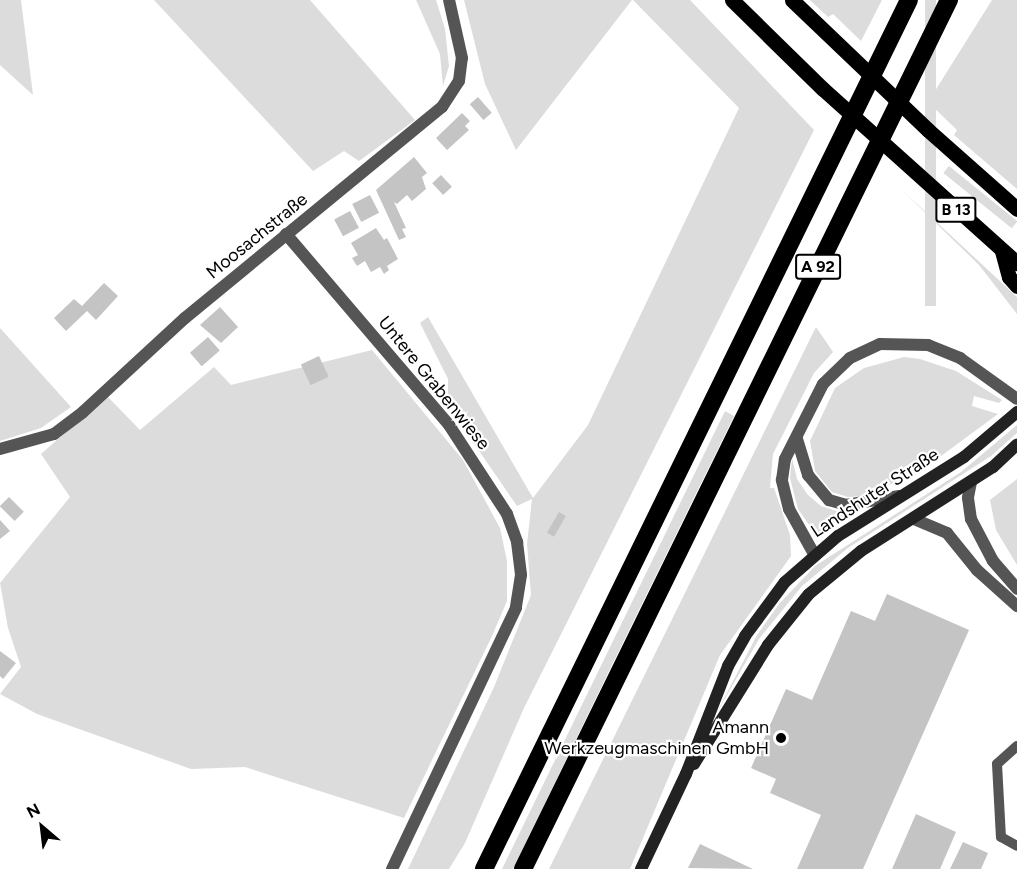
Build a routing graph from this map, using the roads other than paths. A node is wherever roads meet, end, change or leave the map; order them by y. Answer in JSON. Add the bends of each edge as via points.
{"nodes":[{"id":1,"x":449,"y":0,"type":"edge"},
{"id":2,"x":732,"y":0,"type":"edge"},
{"id":3,"x":792,"y":0,"type":"edge"},
{"id":4,"x":909,"y":0,"type":"edge"},
{"id":5,"x":949,"y":4,"type":"edge"},
{"id":6,"x":1017,"y":209,"type":"edge"},
{"id":7,"x":286,"y":234,"type":"junction"},
{"id":8,"x":1002,"y":251,"type":"junction"},
{"id":9,"x":1017,"y":263,"type":"edge"},
{"id":10,"x":1017,"y":285,"type":"edge"},
{"id":11,"x":1017,"y":399,"type":"edge"},
{"id":12,"x":1015,"y":414,"type":"edge"},
{"id":13,"x":797,"y":439,"type":"junction"},
{"id":14,"x":1017,"y":446,"type":"edge"},
{"id":15,"x":0,"y":449,"type":"edge"},
{"id":16,"x":971,"y":482,"type":"junction"},
{"id":17,"x":904,"y":494,"type":"junction"},
{"id":18,"x":914,"y":519,"type":"junction"},
{"id":19,"x":813,"y":554,"type":"junction"},
{"id":20,"x":1017,"y":589,"type":"edge"},
{"id":21,"x":1017,"y":606,"type":"edge"},
{"id":22,"x":1017,"y":746,"type":"edge"},
{"id":23,"x":687,"y":774,"type":"junction"},
{"id":24,"x":1017,"y":846,"type":"edge"},
{"id":25,"x":392,"y":869,"type":"edge"},
{"id":26,"x":484,"y":869,"type":"edge"},
{"id":27,"x":523,"y":869,"type":"edge"},
{"id":28,"x":641,"y":869,"type":"edge"}],
"edges":[{"from":1,"to":7,"type":"street","name":"Moosachstraße","via":[[462,58],[459,81],[442,107]]},
{"from":2,"to":8,"type":"main road","number":"B 13","via":[[823,89]]},
{"from":3,"to":6,"type":"main road","number":"B 13","via":[[842,51]]},
{"from":4,"to":26,"type":"highway","number":"A 92"},
{"from":5,"to":27,"type":"highway","number":"A 92"},
{"from":7,"to":15,"type":"street","name":"Moosachstraße","via":[[54,434]]},
{"from":7,"to":25,"type":"street","name":"Untere Grabenwiese","via":[[449,425],[507,514],[517,542],[521,575],[516,608]]},
{"from":8,"to":9,"type":"main road","number":"B 13"},
{"from":8,"to":10,"type":"main road","via":[[1009,277]]},
{"from":11,"to":13,"type":"street","via":[[944,351],[914,343],[880,344],[850,358],[823,384]]},
{"from":12,"to":17,"type":"main road","name":"Landshuter Straße","via":[[964,457]]},
{"from":13,"to":17,"type":"street","via":[[808,475],[829,500],[846,505]]},
{"from":13,"to":19,"type":"street","via":[[785,459],[782,480],[789,509]]},
{"from":14,"to":16,"type":"main road","name":"Landshuter Straße"},
{"from":16,"to":18,"type":"main road","name":"Landshuter Straße"},
{"from":16,"to":20,"type":"street","via":[[971,519],[993,561]]},
{"from":17,"to":19,"type":"main road","name":"Landshuter Straße"},
{"from":18,"to":21,"type":"street","via":[[947,533],[977,570]]},
{"from":18,"to":23,"type":"main road","name":"Landshuter Straße","via":[[861,551],[809,594],[768,645],[729,714]]},
{"from":19,"to":23,"type":"main road","name":"Landshuter Straße","via":[[785,582],[745,636],[714,693]]},
{"from":22,"to":24,"type":"lane","via":[[997,764],[1001,837]]},
{"from":23,"to":28,"type":"main road","name":"Landshuter Straße"}]}
